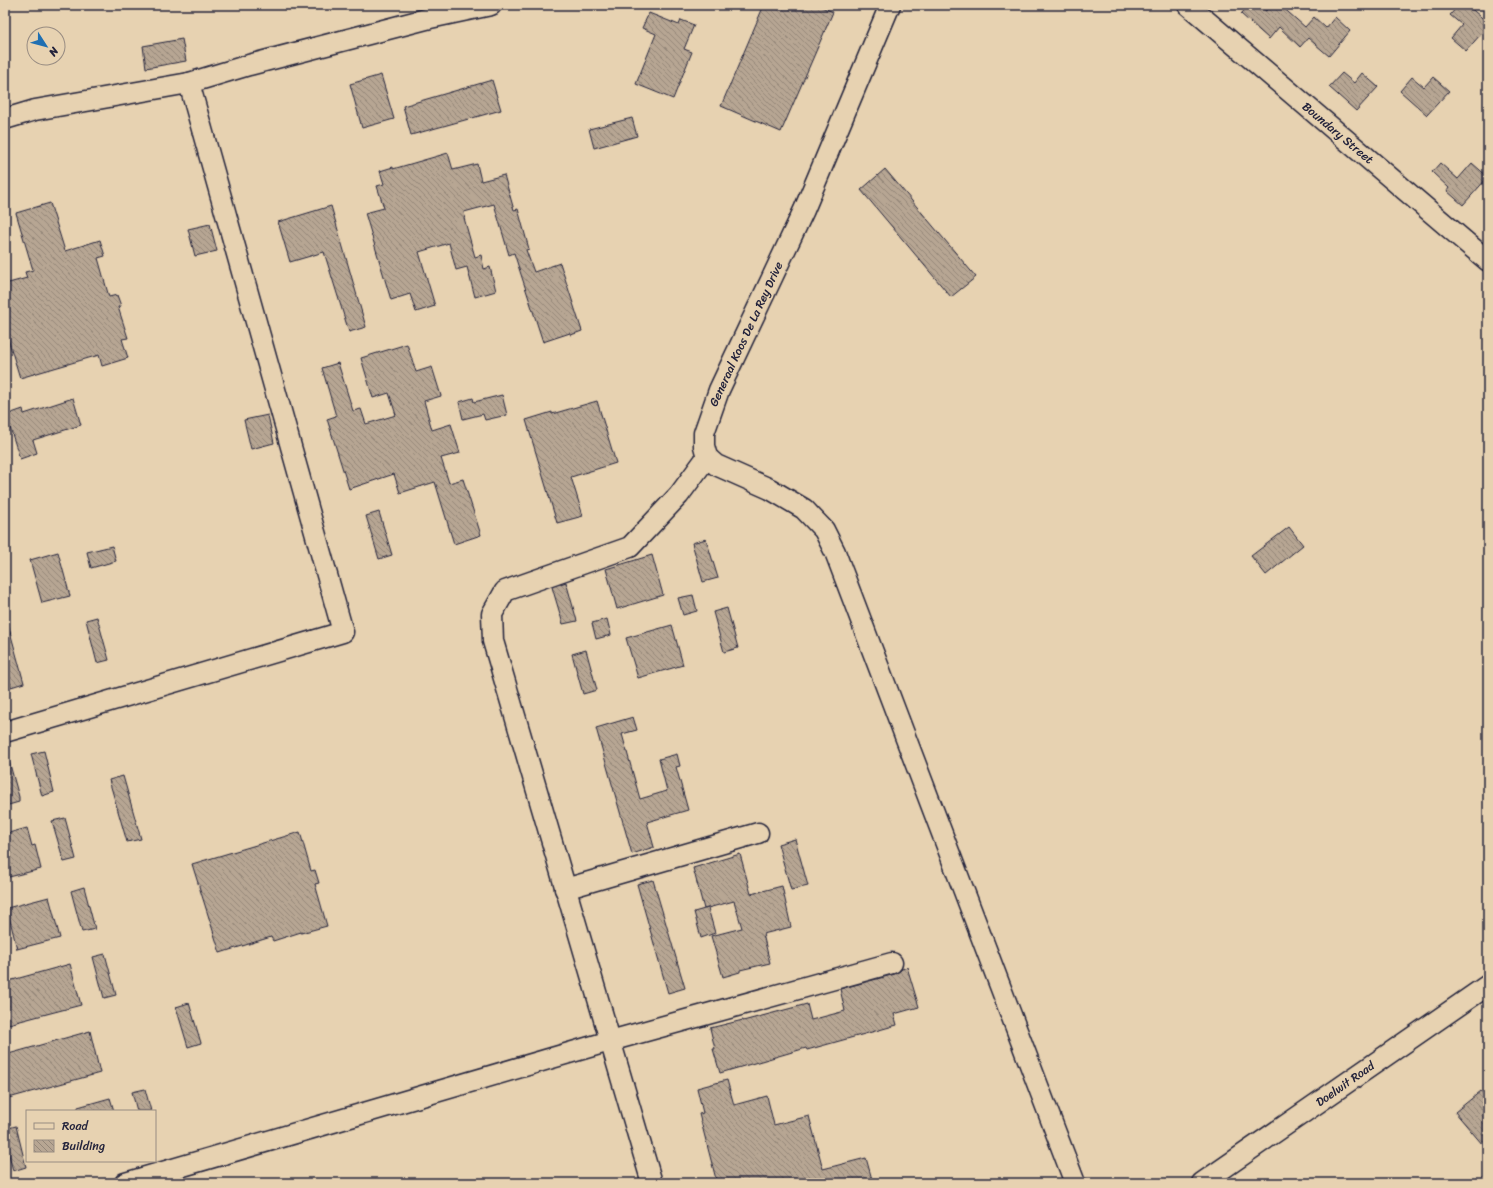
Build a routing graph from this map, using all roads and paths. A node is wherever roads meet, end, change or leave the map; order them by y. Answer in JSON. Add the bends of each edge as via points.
{"nodes":[{"id":1,"x":491,"y":5,"type":"edge"},
{"id":2,"x":890,"y":5,"type":"edge"},
{"id":3,"x":1188,"y":5,"type":"edge"},
{"id":4,"x":189,"y":83,"type":"junction"},
{"id":5,"x":5,"y":119,"type":"edge"},
{"id":6,"x":1488,"y":261,"type":"edge"},
{"id":7,"x":707,"y":457,"type":"junction"},
{"id":8,"x":5,"y":732,"type":"edge"},
{"id":9,"x":758,"y":833,"type":"dead end"},
{"id":10,"x":565,"y":889,"type":"junction"},
{"id":11,"x":892,"y":963,"type":"dead end"},
{"id":12,"x":1488,"y":985,"type":"edge"},
{"id":13,"x":610,"y":1041,"type":"junction"},
{"id":14,"x":125,"y":1183,"type":"edge"},
{"id":15,"x":652,"y":1183,"type":"edge"},
{"id":16,"x":1075,"y":1183,"type":"edge"},
{"id":17,"x":1202,"y":1183,"type":"edge"}],
"edges":[{"from":1,"to":4,"type":"street","via":[[430,18]]},
{"from":2,"to":7,"type":"street","name":"Generaal Koos De La Rey Drive","via":[[804,210],[719,390],[704,433]]},
{"from":3,"to":6,"type":"street","name":"Boundary Street"},
{"from":4,"to":5,"type":"street","via":[[35,110]]},
{"from":4,"to":8,"type":"street","via":[[343,632]]},
{"from":7,"to":10,"type":"street","via":[[679,495],[630,547],[505,591],[492,614],[493,641]]},
{"from":7,"to":16,"type":"street","via":[[716,465],[770,489],[804,509],[824,530],[835,552]]},
{"from":9,"to":10,"type":"street"},
{"from":10,"to":13,"type":"street"},
{"from":11,"to":13,"type":"street"},
{"from":12,"to":17,"type":"street","name":"Doelwit Road"},
{"from":13,"to":14,"type":"street"},
{"from":13,"to":15,"type":"street"}]}
